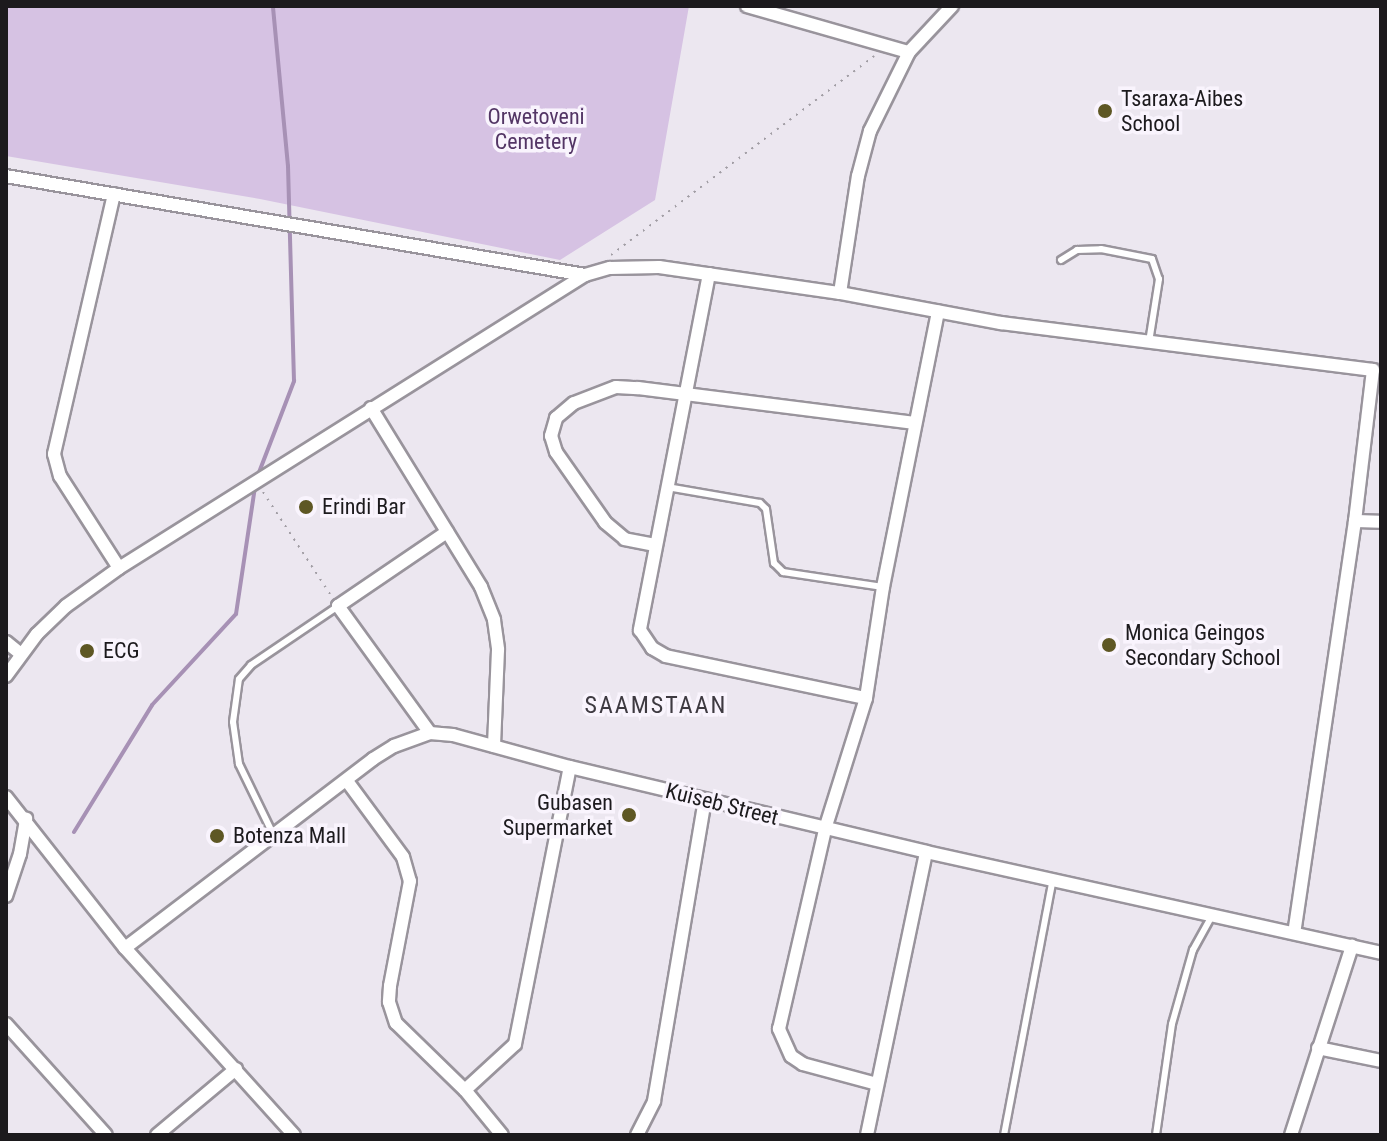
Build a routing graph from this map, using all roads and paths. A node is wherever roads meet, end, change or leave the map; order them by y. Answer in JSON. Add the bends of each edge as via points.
{"nodes":[{"id":1,"x":747,"y":6,"type":"edge"},
{"id":2,"x":952,"y":6,"type":"edge"},
{"id":3,"x":888,"y":46,"type":"junction"},
{"id":4,"x":909,"y":52,"type":"junction"},
{"id":5,"x":6,"y":176,"type":"edge"},
{"id":6,"x":114,"y":194,"type":"junction"},
{"id":7,"x":609,"y":257,"type":"dead end"},
{"id":8,"x":1061,"y":260,"type":"dead end"},
{"id":9,"x":709,"y":274,"type":"junction"},
{"id":10,"x":585,"y":275,"type":"junction"},
{"id":11,"x":840,"y":293,"type":"junction"},
{"id":12,"x":938,"y":311,"type":"junction"},
{"id":13,"x":1149,"y":342,"type":"junction"},
{"id":14,"x":1377,"y":370,"type":"edge"},
{"id":15,"x":684,"y":394,"type":"junction"},
{"id":16,"x":371,"y":408,"type":"junction"},
{"id":17,"x":915,"y":423,"type":"junction"},
{"id":18,"x":256,"y":481,"type":"junction"},
{"id":19,"x":667,"y":487,"type":"junction"},
{"id":20,"x":1355,"y":521,"type":"junction"},
{"id":21,"x":1381,"y":522,"type":"edge"},
{"id":22,"x":447,"y":532,"type":"junction"},
{"id":23,"x":655,"y":545,"type":"junction"},
{"id":24,"x":119,"y":568,"type":"junction"},
{"id":25,"x":883,"y":587,"type":"junction"},
{"id":26,"x":338,"y":606,"type":"junction"},
{"id":27,"x":6,"y":642,"type":"edge"},
{"id":28,"x":21,"y":654,"type":"junction"},
{"id":29,"x":6,"y":676,"type":"edge"},
{"id":30,"x":866,"y":698,"type":"junction"},
{"id":31,"x":430,"y":733,"type":"junction"},
{"id":32,"x":494,"y":746,"type":"junction"},
{"id":33,"x":570,"y":767,"type":"junction"},
{"id":34,"x":347,"y":781,"type":"junction"},
{"id":35,"x":6,"y":797,"type":"edge"},
{"id":36,"x":705,"y":799,"type":"junction"},
{"id":37,"x":26,"y":819,"type":"junction"},
{"id":38,"x":825,"y":829,"type":"junction"},
{"id":39,"x":273,"y":834,"type":"junction"},
{"id":40,"x":926,"y":852,"type":"junction"},
{"id":41,"x":1053,"y":879,"type":"junction"},
{"id":42,"x":6,"y":896,"type":"edge"},
{"id":43,"x":1212,"y":916,"type":"junction"},
{"id":44,"x":1294,"y":932,"type":"junction"},
{"id":45,"x":1352,"y":946,"type":"junction"},
{"id":46,"x":125,"y":948,"type":"junction"},
{"id":47,"x":1381,"y":953,"type":"edge"},
{"id":48,"x":6,"y":1024,"type":"edge"},
{"id":49,"x":1318,"y":1048,"type":"junction"},
{"id":50,"x":1381,"y":1061,"type":"edge"},
{"id":51,"x":236,"y":1069,"type":"junction"},
{"id":52,"x":877,"y":1084,"type":"junction"},
{"id":53,"x":465,"y":1090,"type":"junction"},
{"id":54,"x":106,"y":1135,"type":"edge"},
{"id":55,"x":157,"y":1135,"type":"edge"},
{"id":56,"x":294,"y":1135,"type":"edge"},
{"id":57,"x":502,"y":1135,"type":"edge"},
{"id":58,"x":637,"y":1135,"type":"edge"},
{"id":59,"x":867,"y":1135,"type":"edge"},
{"id":60,"x":1004,"y":1135,"type":"edge"},
{"id":61,"x":1156,"y":1135,"type":"edge"},
{"id":62,"x":1291,"y":1135,"type":"edge"}],
"edges":[{"from":1,"to":3,"type":"street"},
{"from":2,"to":4,"type":"street"},
{"from":3,"to":4,"type":"street"},
{"from":3,"to":7,"type":"path"},
{"from":4,"to":11,"type":"street","via":[[870,131]]},
{"from":5,"to":6,"type":"street"},
{"from":6,"to":10,"type":"street"},
{"from":6,"to":24,"type":"street","via":[[54,454],[60,476]]},
{"from":8,"to":13,"type":"lane","via":[[1077,250],[1101,249],[1152,259],[1159,279]]},
{"from":9,"to":10,"type":"street","via":[[659,267],[610,268]]},
{"from":9,"to":11,"type":"street"},
{"from":9,"to":15,"type":"street"},
{"from":10,"to":16,"type":"street"},
{"from":11,"to":12,"type":"street"},
{"from":12,"to":13,"type":"street"},
{"from":12,"to":17,"type":"street"},
{"from":13,"to":14,"type":"street"},
{"from":14,"to":20,"type":"street"},
{"from":15,"to":17,"type":"street"},
{"from":15,"to":19,"type":"street"},
{"from":15,"to":23,"type":"street","via":[[616,387],[574,403],[556,418],[551,436],[572,479],[605,522],[625,539]]},
{"from":16,"to":18,"type":"street"},
{"from":16,"to":22,"type":"street"},
{"from":17,"to":25,"type":"street"},
{"from":18,"to":24,"type":"street"},
{"from":18,"to":26,"type":"path"},
{"from":19,"to":23,"type":"street"},
{"from":19,"to":25,"type":"lane","via":[[760,503],[766,509],[774,563],[783,572]]},
{"from":20,"to":21,"type":"street"},
{"from":20,"to":44,"type":"street"},
{"from":22,"to":26,"type":"street"},
{"from":22,"to":32,"type":"street","via":[[481,587],[494,620]]},
{"from":23,"to":30,"type":"street","via":[[640,630],[652,648],[666,656]]},
{"from":24,"to":28,"type":"street","via":[[66,606]]},
{"from":25,"to":30,"type":"street"},
{"from":26,"to":31,"type":"street"},
{"from":26,"to":39,"type":"lane","via":[[251,665],[239,679],[233,722],[239,764]]},
{"from":27,"to":28,"type":"street"},
{"from":28,"to":29,"type":"street"},
{"from":30,"to":38,"type":"street"},
{"from":31,"to":32,"type":"street","name":"Kuiseb Street"},
{"from":31,"to":34,"type":"street","name":"Kuiseb Street","via":[[394,746]]},
{"from":32,"to":33,"type":"street","name":"Kuiseb Street"},
{"from":33,"to":36,"type":"street","name":"Kuiseb Street"},
{"from":33,"to":53,"type":"street","via":[[519,1032],[509,1053]]},
{"from":34,"to":39,"type":"street","name":"Kuiseb Street"},
{"from":34,"to":53,"type":"street","via":[[403,857],[410,881],[390,986],[396,1023]]},
{"from":35,"to":37,"type":"street"},
{"from":36,"to":38,"type":"street","name":"Kuiseb Street"},
{"from":36,"to":58,"type":"street","via":[[654,1101]]},
{"from":37,"to":42,"type":"street"},
{"from":37,"to":46,"type":"street"},
{"from":38,"to":40,"type":"street","name":"Kuiseb Street"},
{"from":38,"to":52,"type":"street","via":[[779,1029],[791,1056],[803,1064]]},
{"from":39,"to":46,"type":"street","name":"Kuiseb Street"},
{"from":40,"to":41,"type":"street","name":"Kuiseb Street"},
{"from":40,"to":52,"type":"street"},
{"from":41,"to":43,"type":"street","name":"Kuiseb Street"},
{"from":41,"to":60,"type":"lane"},
{"from":43,"to":44,"type":"street","name":"Kuiseb Street"},
{"from":43,"to":61,"type":"lane","via":[[1193,950],[1172,1024]]},
{"from":44,"to":45,"type":"street","name":"Kuiseb Street"},
{"from":45,"to":47,"type":"street","name":"Kuiseb Street"},
{"from":45,"to":49,"type":"street"},
{"from":46,"to":51,"type":"street"},
{"from":48,"to":54,"type":"street"},
{"from":49,"to":50,"type":"street"},
{"from":49,"to":62,"type":"street"},
{"from":51,"to":55,"type":"street"},
{"from":51,"to":56,"type":"street"},
{"from":52,"to":59,"type":"street"},
{"from":53,"to":57,"type":"street"}]}
